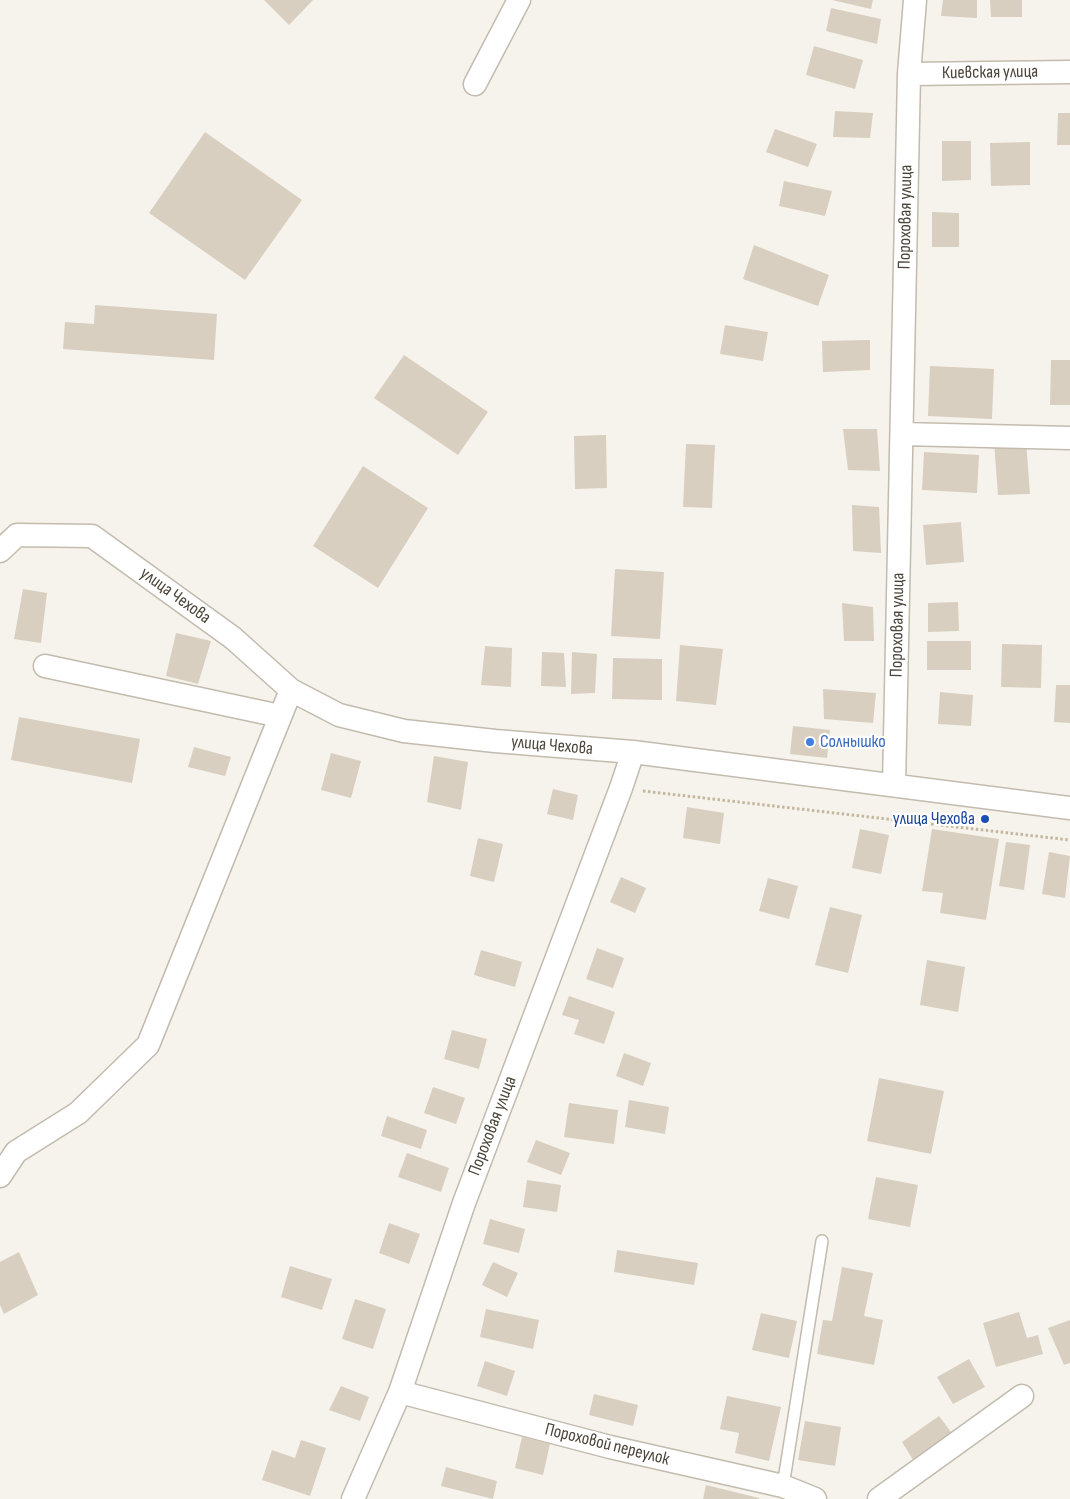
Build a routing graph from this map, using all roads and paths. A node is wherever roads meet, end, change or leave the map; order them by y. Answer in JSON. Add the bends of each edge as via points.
{"nodes":[{"id":1,"x":519,"y":0,"type":"edge"},
{"id":2,"x":915,"y":0,"type":"edge"},
{"id":3,"x":1070,"y":72,"type":"edge"},
{"id":4,"x":909,"y":74,"type":"junction"},
{"id":5,"x":474,"y":84,"type":"dead end"},
{"id":6,"x":902,"y":434,"type":"junction"},
{"id":7,"x":1070,"y":438,"type":"edge"},
{"id":8,"x":0,"y":551,"type":"edge"},
{"id":9,"x":45,"y":666,"type":"dead end"},
{"id":10,"x":291,"y":690,"type":"junction"},
{"id":11,"x":280,"y":716,"type":"junction"},
{"id":12,"x":633,"y":752,"type":"junction"},
{"id":13,"x":894,"y":785,"type":"junction"},
{"id":14,"x":621,"y":788,"type":"junction"},
{"id":15,"x":1070,"y":808,"type":"edge"},
{"id":16,"x":1070,"y":840,"type":"edge"},
{"id":17,"x":0,"y":1176,"type":"edge"},
{"id":18,"x":822,"y":1241,"type":"dead end"},
{"id":19,"x":400,"y":1392,"type":"junction"},
{"id":20,"x":1022,"y":1396,"type":"dead end"},
{"id":21,"x":783,"y":1486,"type":"junction"},
{"id":22,"x":353,"y":1499,"type":"edge"},
{"id":23,"x":815,"y":1499,"type":"edge"},
{"id":24,"x":879,"y":1499,"type":"edge"}],
"edges":[{"from":1,"to":5,"type":"street"},
{"from":2,"to":4,"type":"street","name":"Пороховая улица"},
{"from":3,"to":4,"type":"street","name":"Киевская улица"},
{"from":4,"to":6,"type":"street","name":"Пороховая улица"},
{"from":6,"to":7,"type":"street"},
{"from":6,"to":13,"type":"street","name":"Пороховая улица"},
{"from":8,"to":10,"type":"street","name":"улица Чехова","via":[[17,535],[92,536],[233,638]]},
{"from":9,"to":11,"type":"street"},
{"from":10,"to":11,"type":"street"},
{"from":10,"to":12,"type":"street","name":"улица Чехова","via":[[339,715],[404,731]]},
{"from":11,"to":17,"type":"street","via":[[148,1045],[78,1113],[16,1152]]},
{"from":12,"to":13,"type":"street","name":"улица Чехова"},
{"from":12,"to":14,"type":"street","name":"Пороховая улица"},
{"from":13,"to":15,"type":"street","name":"улица Чехова"},
{"from":14,"to":16,"type":"path"},
{"from":14,"to":19,"type":"street","name":"Пороховая улица","via":[[464,1202]]},
{"from":18,"to":21,"type":"lane"},
{"from":19,"to":21,"type":"street","name":"Пороховой переулок","via":[[610,1447]]},
{"from":19,"to":22,"type":"street","name":"Пороховая улица"},
{"from":20,"to":24,"type":"street"},
{"from":21,"to":23,"type":"street","name":"Пороховой переулок"}]}
